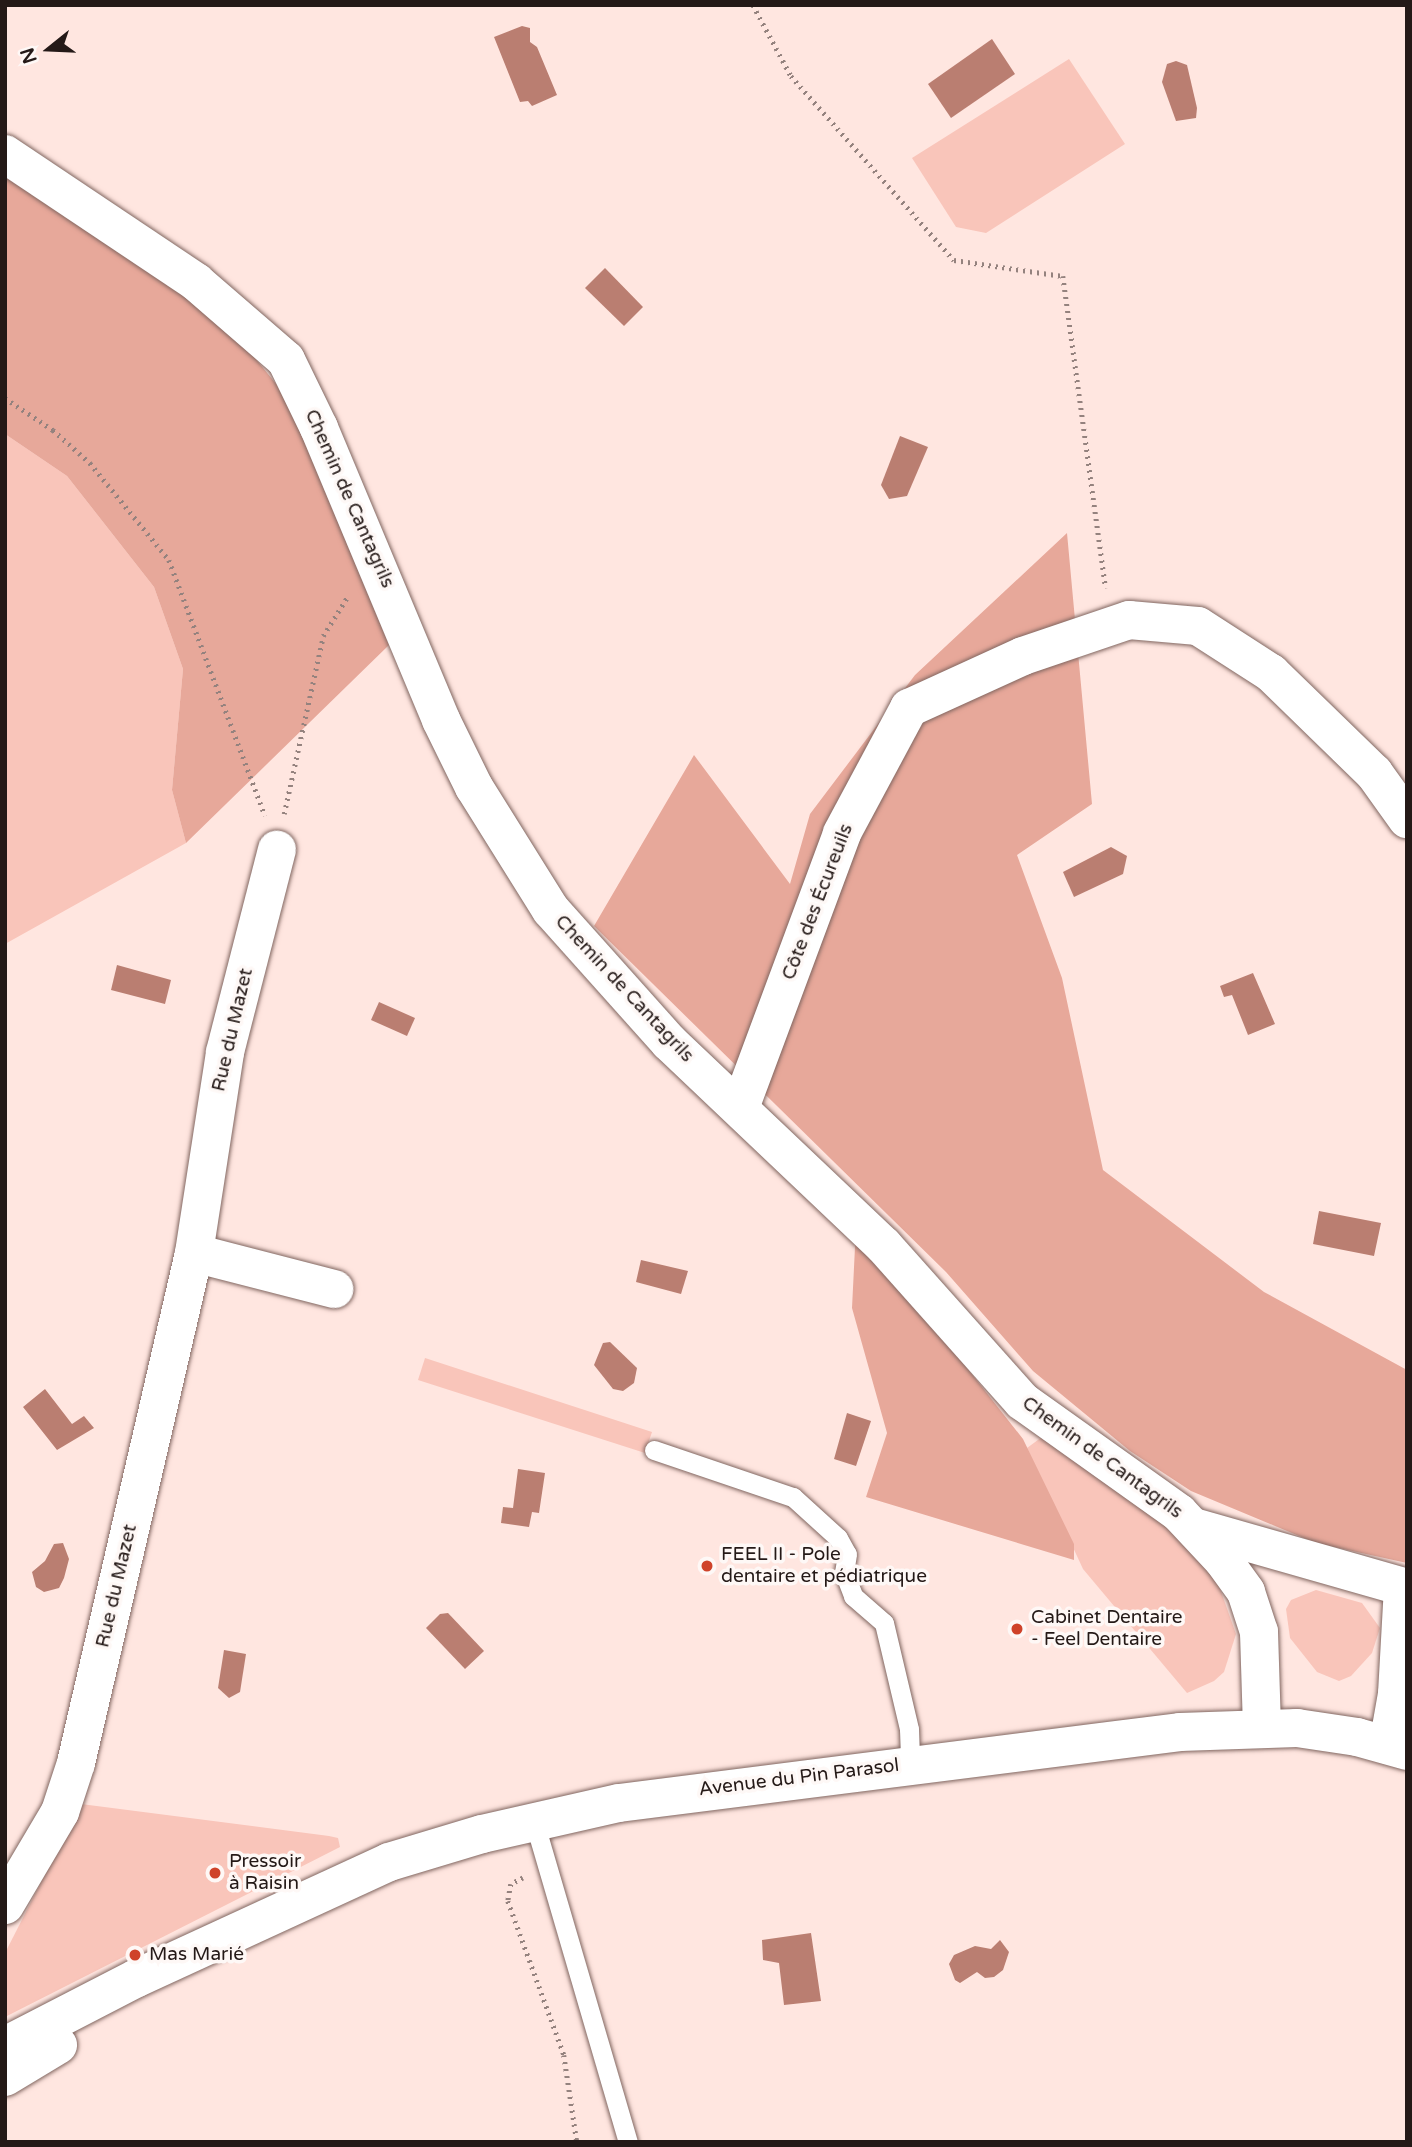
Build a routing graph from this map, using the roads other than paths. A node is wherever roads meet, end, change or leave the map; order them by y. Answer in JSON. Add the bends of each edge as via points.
{"nodes":[{"id":1,"x":5,"y":154,"type":"edge"},
{"id":2,"x":1407,"y":819,"type":"edge"},
{"id":3,"x":277,"y":850,"type":"road end"},
{"id":4,"x":740,"y":1108,"type":"junction"},
{"id":5,"x":194,"y":1253,"type":"junction"},
{"id":6,"x":334,"y":1289,"type":"dead end"},
{"id":7,"x":654,"y":1450,"type":"dead end"},
{"id":8,"x":1195,"y":1528,"type":"junction"},
{"id":9,"x":1405,"y":1587,"type":"edge"},
{"id":10,"x":1262,"y":1726,"type":"junction"},
{"id":11,"x":1397,"y":1748,"type":"edge"},
{"id":12,"x":909,"y":1764,"type":"junction"},
{"id":13,"x":534,"y":1821,"type":"junction"},
{"id":14,"x":5,"y":1905,"type":"edge"},
{"id":15,"x":213,"y":1946,"type":"junction"},
{"id":16,"x":5,"y":2046,"type":"edge"},
{"id":17,"x":5,"y":2077,"type":"edge"},
{"id":18,"x":628,"y":2142,"type":"edge"}],
"edges":[{"from":1,"to":4,"type":"street","name":"Chemin de Cantagrils","via":[[196,282],[286,360],[442,720],[510,849],[551,910],[606,975]]},
{"from":2,"to":4,"type":"street","name":"Côte des Écureuils","via":[[1374,773],[1271,673],[1198,626],[1129,620],[1023,656],[909,708],[842,833]]},
{"from":3,"to":5,"type":"street","name":"Rue du Mazet","via":[[225,1052]]},
{"from":4,"to":8,"type":"street","name":"Chemin de Cantagrils","via":[[884,1246],[1022,1401]]},
{"from":5,"to":6,"type":"street"},
{"from":5,"to":14,"type":"street","name":"Rue du Mazet","via":[[76,1763],[60,1812]]},
{"from":7,"to":12,"type":"lane","via":[[793,1497],[838,1538],[847,1554],[844,1572],[853,1596],[884,1623],[909,1729]]},
{"from":8,"to":9,"type":"street","name":"Chemin de Cantagrils"},
{"from":8,"to":10,"type":"street","via":[[1246,1592],[1253,1612],[1259,1632]]},
{"from":9,"to":11,"type":"street"},
{"from":10,"to":11,"type":"street","name":"Avenue du Pin Parasol","via":[[1326,1731]]},
{"from":10,"to":12,"type":"street","name":"Avenue du Pin Parasol"},
{"from":12,"to":13,"type":"street","name":"Avenue du Pin Parasol","via":[[631,1801]]},
{"from":13,"to":15,"type":"street","name":"Avenue du Pin Parasol","via":[[389,1862]]},
{"from":13,"to":18,"type":"lane"},
{"from":15,"to":16,"type":"street","name":"Avenue du Pin Parasol","via":[[136,1978]]},
{"from":15,"to":17,"type":"street","name":"Avenue du Pin Parasol"}]}
